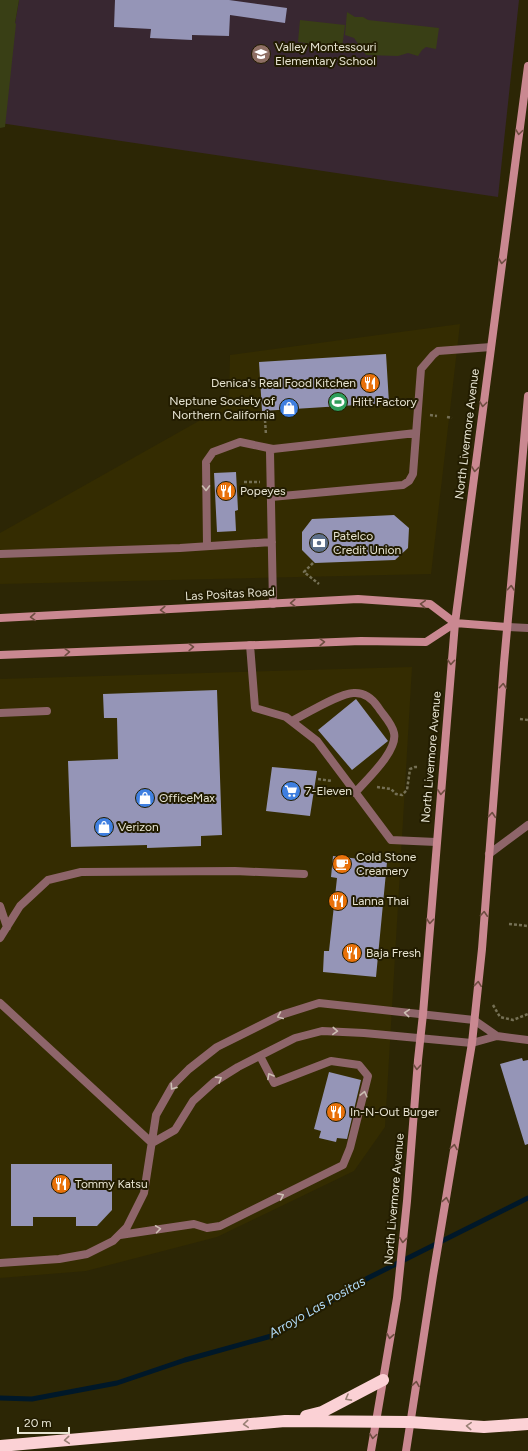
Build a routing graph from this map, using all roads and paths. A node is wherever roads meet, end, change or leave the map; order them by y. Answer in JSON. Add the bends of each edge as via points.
{"nodes":[{"id":1,"x":528,"y":66,"type":"edge"},
{"id":2,"x":491,"y":347,"type":"junction"},
{"id":3,"x":528,"y":396,"type":"edge"},
{"id":4,"x":447,"y":417,"type":"dead end"},
{"id":5,"x":452,"y":418,"type":"dead end"},
{"id":6,"x":416,"y":433,"type":"junction"},
{"id":7,"x":273,"y":449,"type":"junction"},
{"id":8,"x":271,"y":497,"type":"junction"},
{"id":9,"x":272,"y":542,"type":"junction"},
{"id":10,"x":207,"y":546,"type":"junction"},
{"id":11,"x":0,"y":554,"type":"edge"},
{"id":12,"x":313,"y":563,"type":"dead end"},
{"id":13,"x":319,"y":584,"type":"dead end"},
{"id":14,"x":273,"y":604,"type":"junction"},
{"id":15,"x":0,"y":618,"type":"edge"},
{"id":16,"x":455,"y":624,"type":"junction"},
{"id":17,"x":508,"y":627,"type":"junction"},
{"id":18,"x":528,"y":628,"type":"edge"},
{"id":19,"x":250,"y":645,"type":"junction"},
{"id":20,"x":0,"y":655,"type":"edge"},
{"id":21,"x":46,"y":711,"type":"dead end"},
{"id":22,"x":0,"y":713,"type":"edge"},
{"id":23,"x":520,"y":719,"type":"dead end"},
{"id":24,"x":528,"y":720,"type":"edge"},
{"id":25,"x":292,"y":721,"type":"junction"},
{"id":26,"x":356,"y":792,"type":"junction"},
{"id":27,"x":528,"y":825,"type":"edge"},
{"id":28,"x":436,"y":842,"type":"junction"},
{"id":29,"x":489,"y":854,"type":"junction"},
{"id":30,"x":304,"y":874,"type":"dead end"},
{"id":31,"x":0,"y":906,"type":"edge"},
{"id":32,"x":509,"y":924,"type":"dead end"},
{"id":33,"x":528,"y":926,"type":"edge"},
{"id":34,"x":7,"y":928,"type":"junction"},
{"id":35,"x":0,"y":938,"type":"edge"},
{"id":36,"x":0,"y":1003,"type":"edge"},
{"id":37,"x":493,"y":1005,"type":"dead end"},
{"id":38,"x":423,"y":1014,"type":"junction"},
{"id":39,"x":528,"y":1014,"type":"edge"},
{"id":40,"x":474,"y":1020,"type":"junction"},
{"id":41,"x":497,"y":1036,"type":"junction"},
{"id":42,"x":419,"y":1039,"type":"junction"},
{"id":43,"x":528,"y":1040,"type":"edge"},
{"id":44,"x":472,"y":1044,"type":"junction"},
{"id":45,"x":260,"y":1056,"type":"junction"},
{"id":46,"x":152,"y":1143,"type":"junction"},
{"id":47,"x":120,"y":1235,"type":"junction"},
{"id":48,"x":0,"y":1263,"type":"edge"},
{"id":49,"x":383,"y":1380,"type":"junction"},
{"id":50,"x":285,"y":1421,"type":"junction"},
{"id":51,"x":375,"y":1422,"type":"junction"},
{"id":52,"x":410,"y":1422,"type":"junction"},
{"id":53,"x":528,"y":1424,"type":"edge"},
{"id":54,"x":0,"y":1446,"type":"edge"},
{"id":55,"x":371,"y":1451,"type":"edge"},
{"id":56,"x":406,"y":1451,"type":"edge"}],
"edges":[{"from":1,"to":2,"type":"main road","name":"North Livermore Avenue","one_way":true},
{"from":2,"to":6,"type":"street","via":[[438,351],[432,355],[421,369]]},
{"from":2,"to":16,"type":"main road","name":"North Livermore Avenue","one_way":true},
{"from":17,"to":3,"type":"main road","one_way":true},
{"from":4,"to":5,"type":"path"},
{"from":6,"to":7,"type":"street"},
{"from":6,"to":8,"type":"street","via":[[413,474],[403,485]]},
{"from":7,"to":8,"type":"street","via":[[270,452]]},
{"from":7,"to":10,"type":"street","one_way":true,"via":[[240,442],[213,452],[206,462]]},
{"from":8,"to":9,"type":"street"},
{"from":9,"to":10,"type":"street"},
{"from":9,"to":14,"type":"street"},
{"from":10,"to":11,"type":"street"},
{"from":12,"to":13,"type":"path","via":[[304,572]]},
{"from":14,"to":15,"type":"main road","name":"Las Positas Road","one_way":true},
{"from":16,"to":14,"type":"main road","name":"Las Positas Road","one_way":true,"via":[[430,604],[358,600]]},
{"from":16,"to":17,"type":"main road"},
{"from":19,"to":16,"type":"main road","one_way":true,"via":[[361,641],[426,642]]},
{"from":16,"to":28,"type":"main road","name":"North Livermore Avenue","one_way":true},
{"from":17,"to":18,"type":"street"},
{"from":29,"to":17,"type":"main road","one_way":true},
{"from":20,"to":19,"type":"main road","one_way":true},
{"from":19,"to":25,"type":"street","via":[[255,708]]},
{"from":21,"to":22,"type":"street"},
{"from":23,"to":24,"type":"path"},
{"from":25,"to":26,"type":"street","via":[[317,741]]},
{"from":25,"to":26,"type":"street","via":[[341,696],[361,693],[370,697],[391,726],[394,741],[388,755]]},
{"from":26,"to":28,"type":"street","via":[[391,840]]},
{"from":27,"to":29,"type":"street"},
{"from":28,"to":38,"type":"main road","name":"North Livermore Avenue","one_way":true},
{"from":40,"to":29,"type":"main road","one_way":true},
{"from":30,"to":34,"type":"street","via":[[235,870],[81,872],[48,880],[20,906]]},
{"from":31,"to":34,"type":"street"},
{"from":32,"to":33,"type":"path"},
{"from":34,"to":35,"type":"street"},
{"from":36,"to":46,"type":"street"},
{"from":37,"to":39,"type":"path","via":[[500,1017],[513,1020]]},
{"from":38,"to":40,"type":"street"},
{"from":38,"to":42,"type":"main road","name":"North Livermore Avenue"},
{"from":38,"to":46,"type":"street","one_way":true,"via":[[319,1002],[281,1015],[218,1047],[189,1069],[174,1085],[156,1115]]},
{"from":40,"to":41,"type":"street"},
{"from":40,"to":44,"type":"main road"},
{"from":41,"to":43,"type":"street"},
{"from":41,"to":44,"type":"street"},
{"from":42,"to":44,"type":"street"},
{"from":45,"to":42,"type":"street","one_way":true,"via":[[295,1038],[322,1030]]},
{"from":42,"to":49,"type":"main road","name":"North Livermore Avenue","one_way":true,"via":[[397,1298]]},
{"from":52,"to":44,"type":"main road","one_way":true},
{"from":46,"to":45,"type":"street","one_way":true,"via":[[175,1130],[193,1101],[214,1082]]},
{"from":47,"to":45,"type":"street","one_way":true,"via":[[194,1224],[206,1228],[220,1226],[343,1166],[368,1076],[359,1065],[331,1061],[274,1083]]},
{"from":46,"to":47,"type":"street","via":[[144,1193],[127,1227]]},
{"from":47,"to":48,"type":"street","via":[[87,1254],[59,1259]]},
{"from":49,"to":50,"type":"highway","one_way":true,"via":[[322,1412]]},
{"from":49,"to":51,"type":"main road","name":"North Livermore Avenue"},
{"from":50,"to":51,"type":"highway"},
{"from":50,"to":54,"type":"highway","one_way":true},
{"from":51,"to":52,"type":"highway"},
{"from":51,"to":55,"type":"main road","name":"North Livermore Avenue","one_way":true},
{"from":53,"to":52,"type":"highway","one_way":true,"via":[[484,1427]]},
{"from":52,"to":56,"type":"main road"}]}
